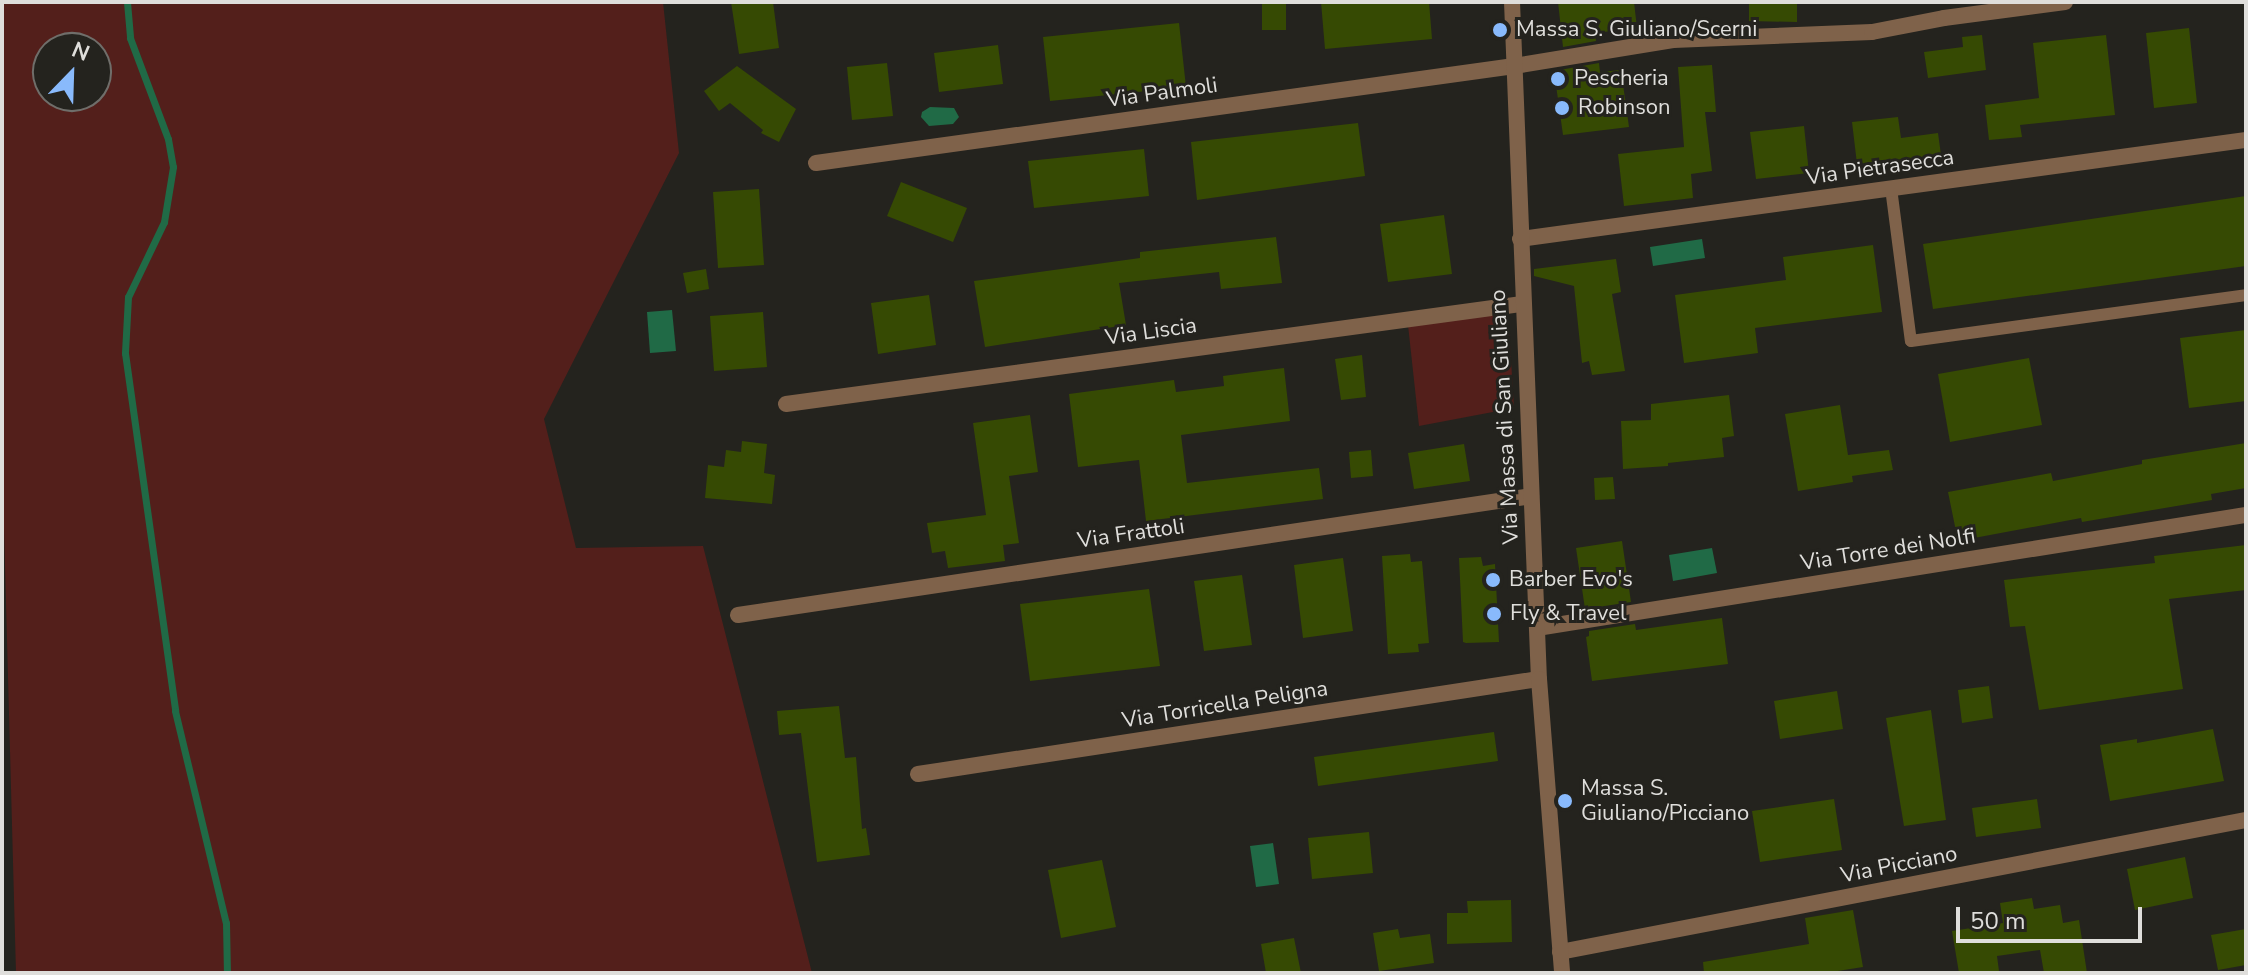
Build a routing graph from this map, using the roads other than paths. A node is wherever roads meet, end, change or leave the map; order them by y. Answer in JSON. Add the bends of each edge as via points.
{"nodes":[{"id":1,"x":1512,"y":2,"type":"edge"},
{"id":2,"x":2065,"y":2,"type":"edge"},
{"id":3,"x":1514,"y":66,"type":"junction"},
{"id":4,"x":2246,"y":140,"type":"edge"},
{"id":5,"x":816,"y":163,"type":"dead end"},
{"id":6,"x":1891,"y":188,"type":"junction"},
{"id":7,"x":1520,"y":239,"type":"junction"},
{"id":8,"x":2246,"y":295,"type":"edge"},
{"id":9,"x":1522,"y":304,"type":"junction"},
{"id":10,"x":786,"y":404,"type":"dead end"},
{"id":11,"x":1531,"y":496,"type":"junction"},
{"id":12,"x":2246,"y":515,"type":"edge"},
{"id":13,"x":738,"y":615,"type":"dead end"},
{"id":14,"x":1537,"y":628,"type":"junction"},
{"id":15,"x":1539,"y":679,"type":"junction"},
{"id":16,"x":918,"y":774,"type":"dead end"},
{"id":17,"x":2246,"y":820,"type":"edge"},
{"id":18,"x":1560,"y":952,"type":"junction"},
{"id":19,"x":1562,"y":973,"type":"edge"}],
"edges":[{"from":1,"to":3,"type":"street","name":"Via Massa di San Giuliano"},
{"from":2,"to":3,"type":"street","name":"Via Palmoli","via":[[1890,30],[1685,39]]},
{"from":3,"to":5,"type":"street","name":"Via Palmoli"},
{"from":3,"to":7,"type":"street","name":"Via Massa di San Giuliano"},
{"from":4,"to":6,"type":"street","name":"Via Pietrasecca"},
{"from":6,"to":7,"type":"street","name":"Via Pietrasecca"},
{"from":6,"to":8,"type":"lane","via":[[1911,341]]},
{"from":7,"to":9,"type":"street","name":"Via Massa di San Giuliano"},
{"from":9,"to":10,"type":"street","name":"Via Liscia"},
{"from":9,"to":11,"type":"street","name":"Via Massa di San Giuliano"},
{"from":11,"to":13,"type":"street","name":"Via Frattoli"},
{"from":11,"to":14,"type":"street","name":"Via Massa di San Giuliano"},
{"from":12,"to":14,"type":"street","name":"Via Torre dei Nolfi"},
{"from":14,"to":15,"type":"street","name":"Via Massa di San Giuliano"},
{"from":15,"to":16,"type":"street","name":"Via Torricella Peligna"},
{"from":15,"to":18,"type":"street","name":"Via Massa di San Giuliano"},
{"from":17,"to":18,"type":"street","name":"Via Picciano"},
{"from":18,"to":19,"type":"street","name":"Via Massa di San Giuliano"}]}
